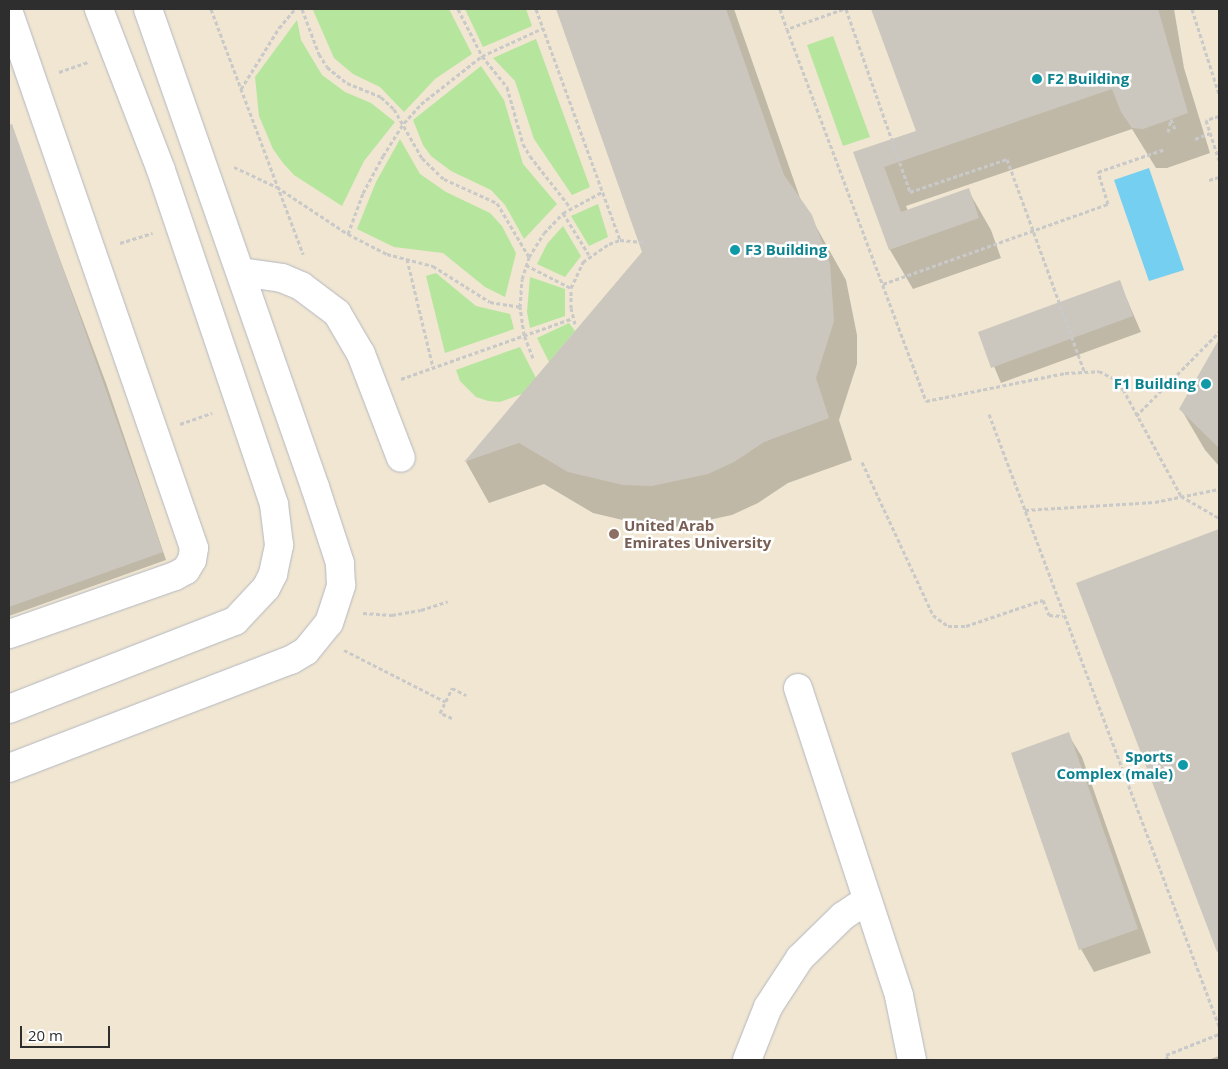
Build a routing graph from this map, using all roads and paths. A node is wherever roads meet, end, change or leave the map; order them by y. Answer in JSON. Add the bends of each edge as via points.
{"nodes":[{"id":1,"x":99,"y":9,"type":"edge"},
{"id":2,"x":148,"y":9,"type":"edge"},
{"id":3,"x":211,"y":9,"type":"edge"},
{"id":4,"x":295,"y":9,"type":"edge"},
{"id":5,"x":302,"y":9,"type":"edge"},
{"id":6,"x":458,"y":9,"type":"edge"},
{"id":7,"x":536,"y":9,"type":"edge"},
{"id":8,"x":780,"y":9,"type":"edge"},
{"id":9,"x":845,"y":9,"type":"edge"},
{"id":10,"x":1192,"y":9,"type":"edge"},
{"id":11,"x":9,"y":13,"type":"edge"},
{"id":12,"x":543,"y":28,"type":"junction"},
{"id":13,"x":787,"y":29,"type":"junction"},
{"id":14,"x":482,"y":56,"type":"junction"},
{"id":15,"x":94,"y":60,"type":"dead end"},
{"id":16,"x":32,"y":81,"type":"junction"},
{"id":17,"x":241,"y":89,"type":"junction"},
{"id":18,"x":1219,"y":94,"type":"edge"},
{"id":19,"x":1219,"y":116,"type":"edge"},
{"id":20,"x":404,"y":123,"type":"junction"},
{"id":21,"x":1175,"y":129,"type":"dead end"},
{"id":22,"x":1168,"y":132,"type":"dead end"},
{"id":23,"x":1210,"y":133,"type":"junction"},
{"id":24,"x":1195,"y":139,"type":"dead end"},
{"id":25,"x":1164,"y":149,"type":"dead end"},
{"id":26,"x":201,"y":158,"type":"junction"},
{"id":27,"x":1219,"y":160,"type":"edge"},
{"id":28,"x":1219,"y":177,"type":"edge"},
{"id":29,"x":1209,"y":180,"type":"dead end"},
{"id":30,"x":278,"y":187,"type":"junction"},
{"id":31,"x":602,"y":192,"type":"junction"},
{"id":32,"x":570,"y":207,"type":"junction"},
{"id":33,"x":563,"y":213,"type":"junction"},
{"id":34,"x":1033,"y":230,"type":"junction"},
{"id":35,"x":156,"y":231,"type":"dead end"},
{"id":36,"x":348,"y":234,"type":"junction"},
{"id":37,"x":620,"y":240,"type":"junction"},
{"id":38,"x":644,"y":242,"type":"dead end"},
{"id":39,"x":93,"y":252,"type":"junction"},
{"id":40,"x":589,"y":255,"type":"junction"},
{"id":41,"x":529,"y":257,"type":"junction"},
{"id":42,"x":407,"y":259,"type":"junction"},
{"id":43,"x":526,"y":265,"type":"junction"},
{"id":44,"x":240,"y":272,"type":"junction"},
{"id":45,"x":883,"y":284,"type":"junction"},
{"id":46,"x":571,"y":288,"type":"junction"},
{"id":47,"x":318,"y":297,"type":"junction"},
{"id":48,"x":520,"y":307,"type":"junction"},
{"id":49,"x":573,"y":318,"type":"junction"},
{"id":50,"x":575,"y":324,"type":"dead end"},
{"id":51,"x":1219,"y":332,"type":"edge"},
{"id":52,"x":524,"y":334,"type":"junction"},
{"id":53,"x":533,"y":358,"type":"dead end"},
{"id":54,"x":433,"y":367,"type":"junction"},
{"id":55,"x":1084,"y":370,"type":"junction"},
{"id":56,"x":375,"y":388,"type":"junction"},
{"id":57,"x":989,"y":414,"type":"dead end"},
{"id":58,"x":1136,"y":416,"type":"junction"},
{"id":59,"x":401,"y":458,"type":"dead end"},
{"id":60,"x":862,"y":462,"type":"dead end"},
{"id":61,"x":1219,"y":489,"type":"edge"},
{"id":62,"x":1181,"y":496,"type":"junction"},
{"id":63,"x":1025,"y":510,"type":"junction"},
{"id":64,"x":1219,"y":518,"type":"edge"},
{"id":65,"x":448,"y":601,"type":"dead end"},
{"id":66,"x":336,"y":607,"type":"junction"},
{"id":67,"x":1063,"y":616,"type":"junction"},
{"id":68,"x":9,"y":634,"type":"edge"},
{"id":69,"x":319,"y":638,"type":"junction"},
{"id":70,"x":798,"y":688,"type":"dead end"},
{"id":71,"x":466,"y":695,"type":"dead end"},
{"id":72,"x":446,"y":702,"type":"junction"},
{"id":73,"x":9,"y":709,"type":"edge"},
{"id":74,"x":452,"y":718,"type":"dead end"},
{"id":75,"x":9,"y":768,"type":"edge"},
{"id":76,"x":867,"y":900,"type":"junction"},
{"id":77,"x":1219,"y":1026,"type":"edge"},
{"id":78,"x":1219,"y":1034,"type":"edge"},
{"id":79,"x":747,"y":1060,"type":"edge"},
{"id":80,"x":912,"y":1060,"type":"edge"},
{"id":81,"x":1168,"y":1060,"type":"edge"}],
"edges":[{"from":1,"to":73,"type":"lane","via":[[161,170],[268,485],[277,514],[279,545],[266,588],[235,621]]},
{"from":2,"to":26,"type":"lane"},
{"from":3,"to":17,"type":"path"},
{"from":4,"to":17,"type":"path","via":[[279,28]]},
{"from":5,"to":20,"type":"path","via":[[327,67],[347,83],[381,97]]},
{"from":6,"to":14,"type":"path"},
{"from":7,"to":12,"type":"path"},
{"from":8,"to":13,"type":"path"},
{"from":9,"to":13,"type":"path"},
{"from":9,"to":34,"type":"path","via":[[910,192],[1007,159]]},
{"from":10,"to":18,"type":"path"},
{"from":11,"to":16,"type":"lane"},
{"from":12,"to":14,"type":"path"},
{"from":12,"to":31,"type":"path"},
{"from":13,"to":45,"type":"path"},
{"from":14,"to":20,"type":"path","via":[[440,86]]},
{"from":14,"to":32,"type":"path","via":[[507,88],[523,144]]},
{"from":15,"to":16,"type":"path"},
{"from":16,"to":39,"type":"lane"},
{"from":17,"to":30,"type":"path"},
{"from":19,"to":23,"type":"path","via":[[1206,120]]},
{"from":20,"to":36,"type":"path","via":[[363,193]]},
{"from":20,"to":41,"type":"path","via":[[432,170],[444,180],[497,204]]},
{"from":21,"to":22,"type":"path","via":[[1171,120]]},
{"from":23,"to":24,"type":"path"},
{"from":23,"to":27,"type":"path"},
{"from":25,"to":34,"type":"path","via":[[1098,172],[1108,204]]},
{"from":26,"to":30,"type":"path","via":[[243,170]]},
{"from":26,"to":44,"type":"lane"},
{"from":28,"to":29,"type":"path"},
{"from":30,"to":36,"type":"path"},
{"from":30,"to":47,"type":"path"},
{"from":31,"to":32,"type":"path"},
{"from":31,"to":37,"type":"path"},
{"from":32,"to":33,"type":"path"},
{"from":33,"to":40,"type":"path"},
{"from":33,"to":41,"type":"path","via":[[544,233]]},
{"from":34,"to":45,"type":"path"},
{"from":34,"to":55,"type":"path"},
{"from":35,"to":39,"type":"path"},
{"from":36,"to":42,"type":"path","via":[[387,254]]},
{"from":37,"to":38,"type":"path"},
{"from":37,"to":40,"type":"path"},
{"from":39,"to":68,"type":"lane","via":[[192,536],[192,560],[186,570],[175,576]]},
{"from":40,"to":46,"type":"path","via":[[577,270]]},
{"from":41,"to":43,"type":"path"},
{"from":42,"to":48,"type":"path","via":[[450,274],[490,302]]},
{"from":42,"to":54,"type":"path"},
{"from":43,"to":46,"type":"path"},
{"from":43,"to":48,"type":"path"},
{"from":44,"to":47,"type":"lane","via":[[282,278]]},
{"from":44,"to":66,"type":"lane","via":[[340,563],[341,585]]},
{"from":45,"to":55,"type":"path","via":[[926,401]]},
{"from":46,"to":49,"type":"path"},
{"from":47,"to":56,"type":"lane","via":[[351,332]]},
{"from":48,"to":52,"type":"path"},
{"from":49,"to":50,"type":"path"},
{"from":49,"to":52,"type":"path"},
{"from":51,"to":58,"type":"path"},
{"from":52,"to":53,"type":"path"},
{"from":52,"to":54,"type":"path"},
{"from":54,"to":56,"type":"path"},
{"from":55,"to":58,"type":"path","via":[[1099,371],[1113,378],[1123,389]]},
{"from":56,"to":59,"type":"lane"},
{"from":57,"to":63,"type":"path"},
{"from":58,"to":62,"type":"path"},
{"from":60,"to":67,"type":"path","via":[[933,615],[948,626],[966,626],[1043,600],[1049,615]]},
{"from":61,"to":62,"type":"path"},
{"from":62,"to":63,"type":"path","via":[[1155,502]]},
{"from":62,"to":64,"type":"path"},
{"from":63,"to":67,"type":"path"},
{"from":65,"to":66,"type":"path","via":[[392,615]]},
{"from":66,"to":69,"type":"lane"},
{"from":67,"to":77,"type":"path"},
{"from":69,"to":72,"type":"path"},
{"from":69,"to":75,"type":"lane","via":[[291,660]]},
{"from":70,"to":76,"type":"lane"},
{"from":71,"to":72,"type":"path","via":[[452,688]]},
{"from":72,"to":74,"type":"path","via":[[440,713]]},
{"from":76,"to":79,"type":"lane","via":[[843,916],[800,958],[768,1007]]},
{"from":76,"to":80,"type":"lane","via":[[899,996]]},
{"from":78,"to":81,"type":"path","via":[[1166,1055]]}]}
